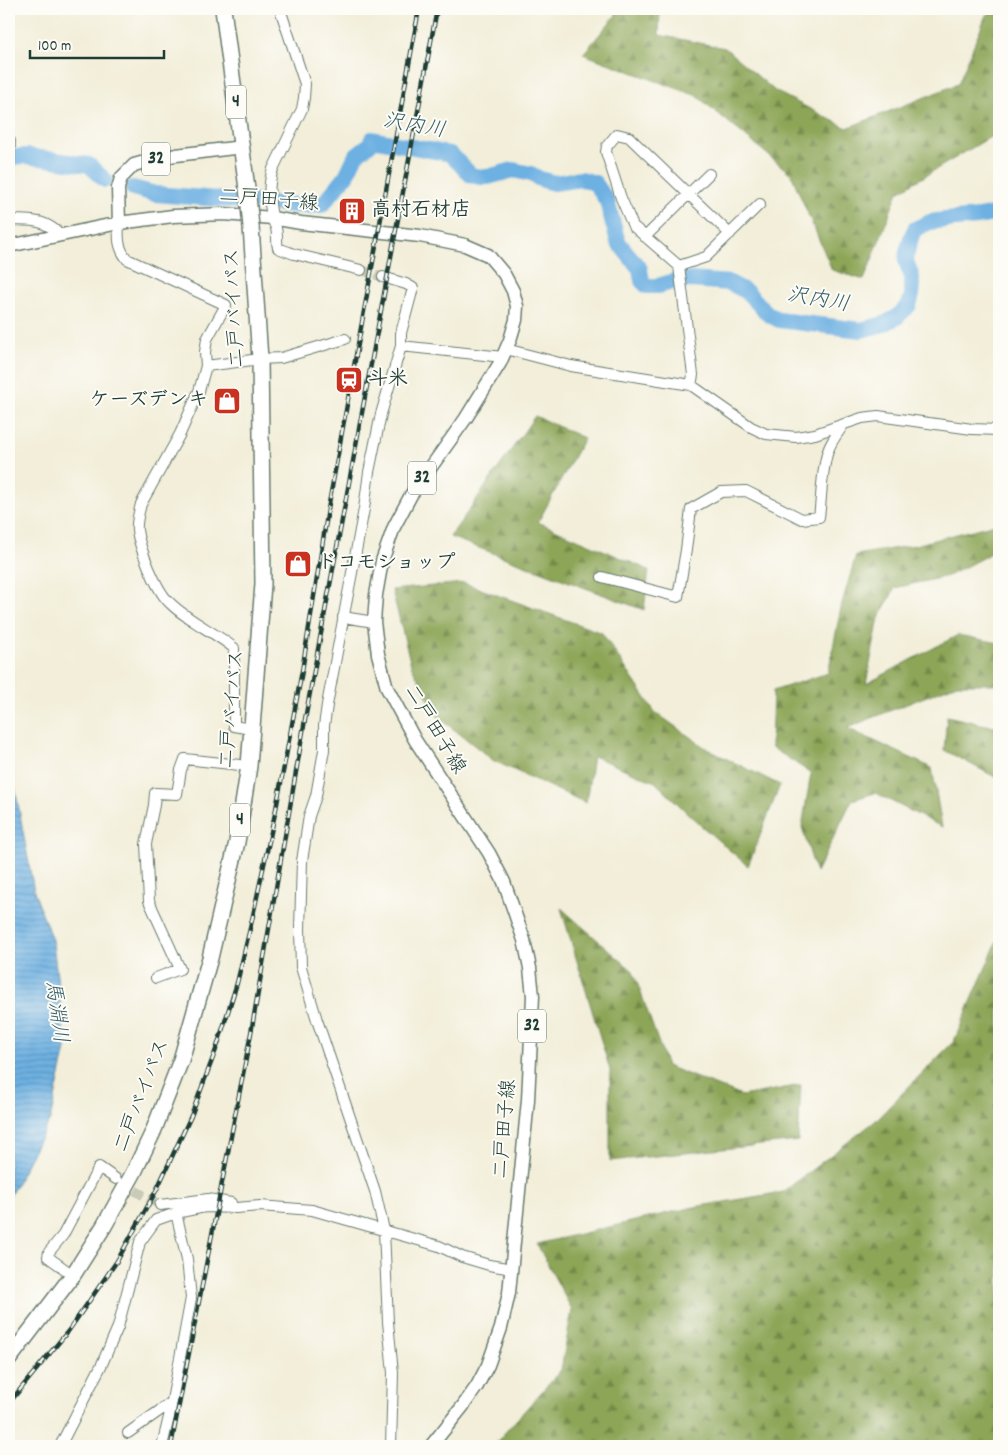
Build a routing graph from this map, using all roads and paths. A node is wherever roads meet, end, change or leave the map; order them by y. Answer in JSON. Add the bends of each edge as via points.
{"nodes":[{"id":1,"x":223,"y":9,"type":"edge"},
{"id":2,"x":280,"y":9,"type":"edge"},
{"id":3,"x":9,"y":141,"type":"edge"},
{"id":4,"x":242,"y":147,"type":"junction"},
{"id":5,"x":9,"y":172,"type":"edge"},
{"id":6,"x":709,"y":174,"type":"dead end"},
{"id":7,"x":688,"y":195,"type":"junction"},
{"id":8,"x":760,"y":204,"type":"dead end"},
{"id":9,"x":272,"y":218,"type":"junction"},
{"id":10,"x":9,"y":220,"type":"edge"},
{"id":11,"x":118,"y":223,"type":"junction"},
{"id":12,"x":730,"y":234,"type":"junction"},
{"id":13,"x":61,"y":235,"type":"junction"},
{"id":14,"x":646,"y":237,"type":"junction"},
{"id":15,"x":9,"y":246,"type":"edge"},
{"id":16,"x":679,"y":267,"type":"junction"},
{"id":17,"x":361,"y":270,"type":"tunnel mouth"},
{"id":18,"x":383,"y":277,"type":"tunnel mouth"},
{"id":19,"x":345,"y":340,"type":"dead end"},
{"id":20,"x":401,"y":346,"type":"junction"},
{"id":21,"x":505,"y":353,"type":"junction"},
{"id":22,"x":260,"y":359,"type":"junction"},
{"id":23,"x":206,"y":366,"type":"junction"},
{"id":24,"x":691,"y":385,"type":"junction"},
{"id":25,"x":844,"y":424,"type":"junction"},
{"id":26,"x":999,"y":430,"type":"edge"},
{"id":27,"x":602,"y":577,"type":"dead end"},
{"id":28,"x":343,"y":617,"type":"junction"},
{"id":29,"x":374,"y":622,"type":"junction"},
{"id":30,"x":251,"y":729,"type":"junction"},
{"id":31,"x":249,"y":766,"type":"junction"},
{"id":32,"x":156,"y":978,"type":"dead end"},
{"id":33,"x":116,"y":1179,"type":"tunnel mouth"},
{"id":34,"x":160,"y":1205,"type":"tunnel mouth"},
{"id":35,"x":247,"y":1206,"type":"junction"},
{"id":36,"x":176,"y":1213,"type":"junction"},
{"id":37,"x":384,"y":1230,"type":"junction"},
{"id":38,"x":512,"y":1268,"type":"junction"},
{"id":39,"x":73,"y":1275,"type":"junction"},
{"id":40,"x":9,"y":1359,"type":"edge"},
{"id":41,"x":172,"y":1402,"type":"junction"},
{"id":42,"x":128,"y":1432,"type":"dead end"},
{"id":43,"x":60,"y":1446,"type":"edge"},
{"id":44,"x":162,"y":1446,"type":"edge"},
{"id":45,"x":391,"y":1446,"type":"edge"},
{"id":46,"x":431,"y":1446,"type":"edge"}],
"edges":[{"from":1,"to":4,"type":"highway","name":"二戸バイパス","number":"4"},
{"from":2,"to":9,"type":"street","via":[[305,84],[302,109],[270,177]]},
{"from":3,"to":5,"type":"street"},
{"from":4,"to":11,"type":"main road","number":"32","via":[[176,155],[134,165],[121,178],[118,188]]},
{"from":4,"to":22,"type":"highway","name":"二戸バイパス","number":"4","bridge":true},
{"from":6,"to":7,"type":"street"},
{"from":7,"to":12,"type":"street"},
{"from":7,"to":14,"type":"street"},
{"from":7,"to":14,"type":"street","via":[[629,137],[618,134],[606,152],[633,226]]},
{"from":8,"to":12,"type":"street"},
{"from":9,"to":11,"type":"main road","name":"二戸田子線","number":"32","via":[[224,214]]},
{"from":9,"to":17,"type":"street","via":[[277,230],[278,248]]},
{"from":9,"to":21,"type":"main road","name":"二戸田子線","number":"32","via":[[420,236],[465,245],[488,255],[504,274],[517,306]]},
{"from":10,"to":13,"type":"street","via":[[38,221]]},
{"from":11,"to":13,"type":"main road","name":"二戸田子線"},
{"from":11,"to":23,"type":"street","via":[[118,242],[127,260],[226,306],[207,339]]},
{"from":12,"to":16,"type":"street","via":[[706,257]]},
{"from":13,"to":15,"type":"main road","name":"二戸田子線"},
{"from":14,"to":16,"type":"street"},
{"from":16,"to":24,"type":"street","via":[[693,376]]},
{"from":18,"to":20,"type":"street","via":[[413,288],[401,333]]},
{"from":19,"to":22,"type":"street","via":[[281,358]]},
{"from":20,"to":21,"type":"street"},
{"from":20,"to":28,"type":"street","via":[[381,414]]},
{"from":21,"to":24,"type":"street"},
{"from":21,"to":29,"type":"main road","name":"二戸田子線","number":"32","via":[[466,418],[411,495],[394,527],[382,561]]},
{"from":22,"to":23,"type":"street"},
{"from":22,"to":30,"type":"highway","name":"二戸バイパス","number":"4","via":[[263,584]]},
{"from":23,"to":30,"type":"street","via":[[200,391],[180,434],[141,504],[137,529],[145,557],[167,600],[234,648],[234,726]]},
{"from":24,"to":25,"type":"street","via":[[766,434],[796,437]]},
{"from":25,"to":26,"type":"street","via":[[878,416]]},
{"from":25,"to":27,"type":"street","via":[[828,452],[819,517],[802,519],[746,491],[721,492],[691,509],[678,597]]},
{"from":28,"to":29,"type":"street"},
{"from":28,"to":37,"type":"street","via":[[324,726],[324,750],[302,861],[301,968],[375,1191]]},
{"from":29,"to":38,"type":"main road","name":"二戸田子線","number":"32","via":[[378,654],[388,688],[415,740],[489,853],[504,882],[530,968],[533,996],[528,1100]]},
{"from":30,"to":31,"type":"highway","name":"二戸バイパス","number":"4"},
{"from":31,"to":32,"type":"street","via":[[185,759],[177,794],[155,793],[146,844],[149,901],[180,969]]},
{"from":31,"to":39,"type":"highway","name":"二戸バイパス","number":"4","via":[[237,842],[210,958],[181,1060],[134,1172]]},
{"from":33,"to":39,"type":"street","via":[[99,1167],[63,1235],[49,1252],[48,1257]]},
{"from":34,"to":35,"type":"street","via":[[208,1199]]},
{"from":35,"to":36,"type":"street","via":[[205,1207]]},
{"from":35,"to":37,"type":"street","via":[[312,1210]]},
{"from":36,"to":41,"type":"street","via":[[187,1259],[191,1298]]},
{"from":36,"to":43,"type":"street","via":[[156,1220],[140,1242],[118,1327]]},
{"from":37,"to":38,"type":"street","via":[[439,1246],[462,1257]]},
{"from":37,"to":45,"type":"street","via":[[393,1373]]},
{"from":38,"to":46,"type":"main road","name":"二戸田子線","number":"32","via":[[501,1328],[488,1365],[463,1406]]},
{"from":39,"to":40,"type":"highway","name":"二戸バイパス","number":"4"},
{"from":41,"to":42,"type":"street"},
{"from":41,"to":44,"type":"street"}]}
